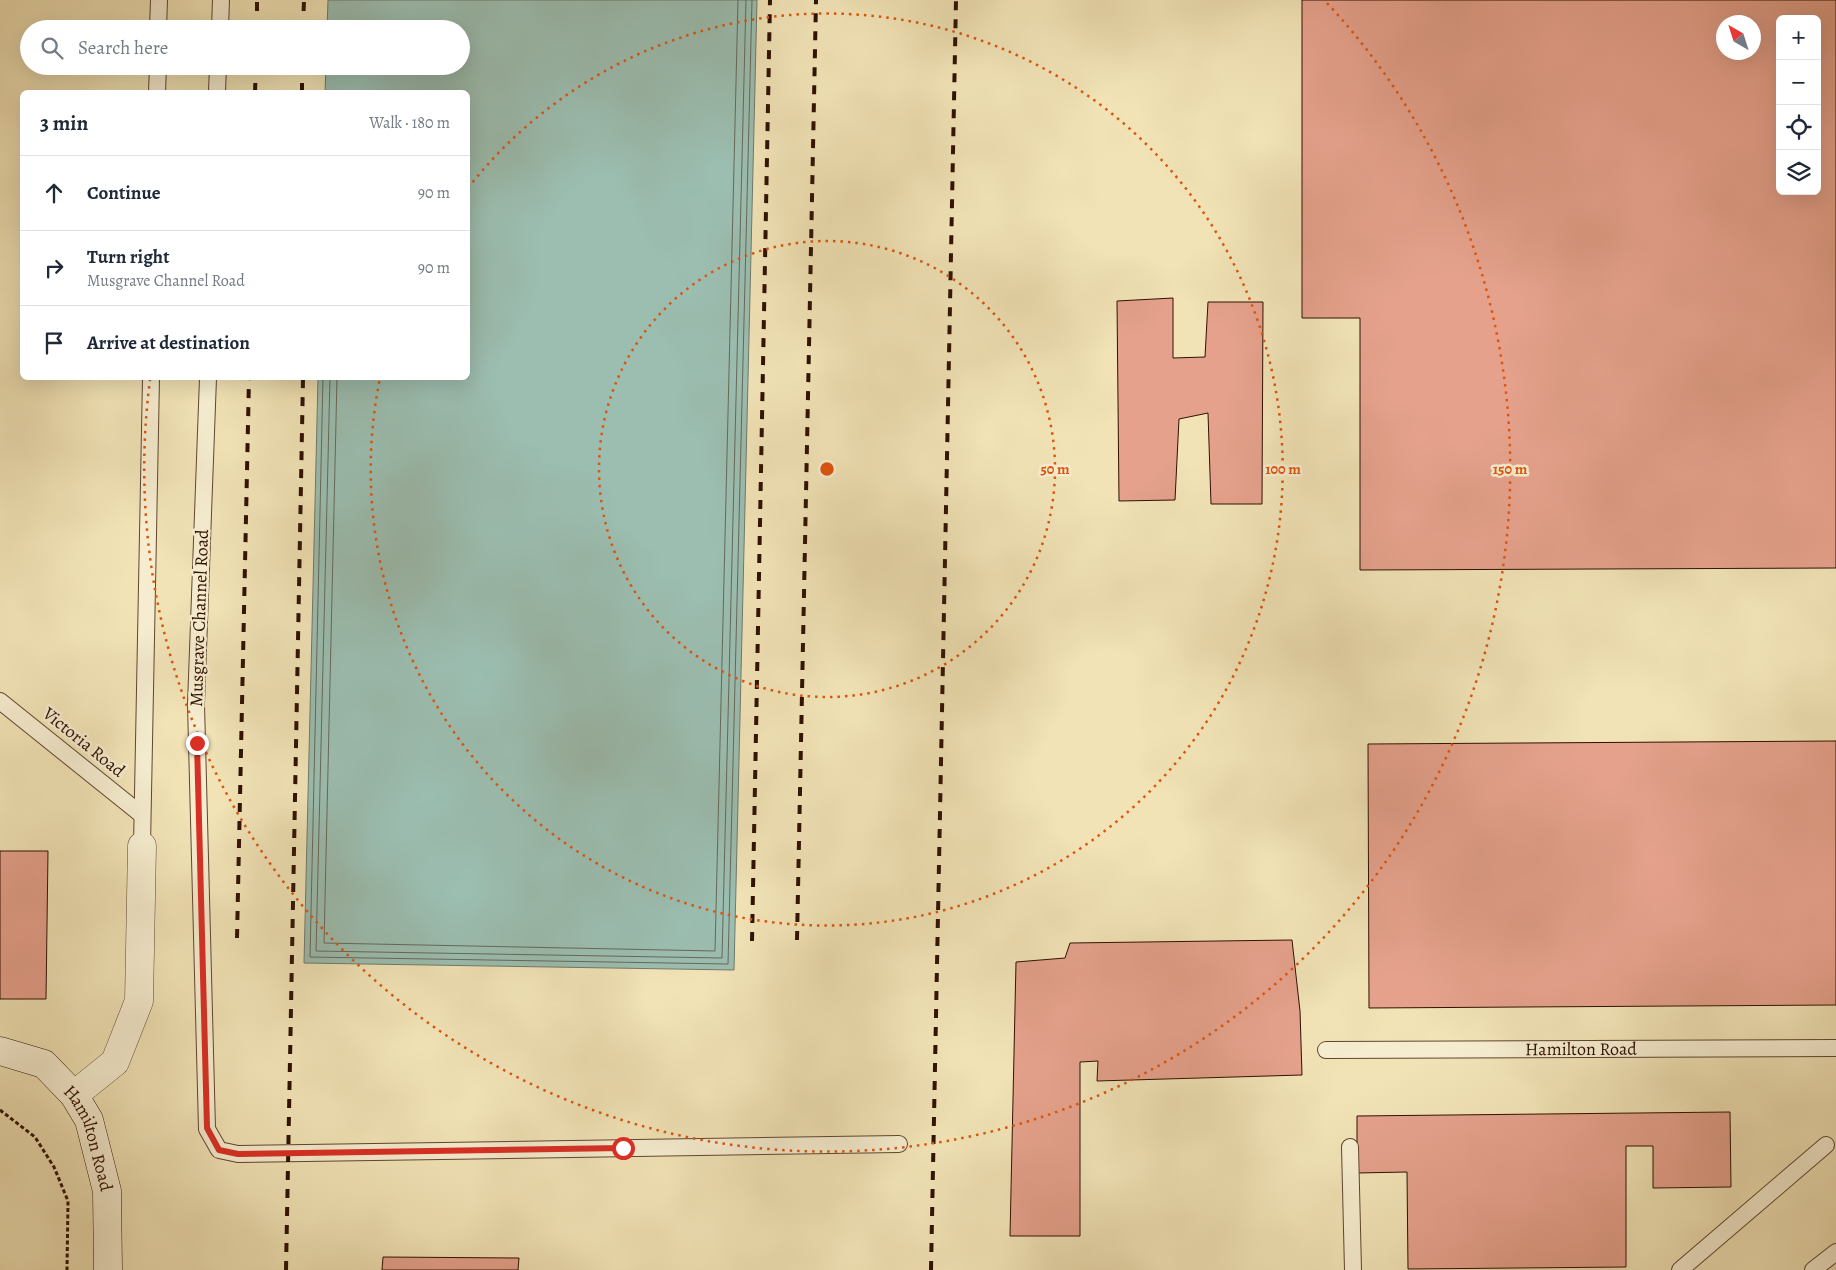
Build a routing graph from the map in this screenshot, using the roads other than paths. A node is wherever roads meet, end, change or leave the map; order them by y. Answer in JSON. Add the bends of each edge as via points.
{"nodes":[{"id":1,"x":159,"y":0,"type":"edge"},
{"id":2,"x":221,"y":0,"type":"edge"},
{"id":3,"x":158,"y":20,"type":"edge"},
{"id":4,"x":220,"y":20,"type":"edge"},
{"id":5,"x":158,"y":75,"type":"edge"},
{"id":6,"x":218,"y":75,"type":"edge"},
{"id":7,"x":157,"y":90,"type":"edge"},
{"id":8,"x":218,"y":90,"type":"edge"},
{"id":9,"x":151,"y":380,"type":"edge"},
{"id":10,"x":208,"y":380,"type":"edge"},
{"id":11,"x":0,"y":701,"type":"edge"},
{"id":12,"x":142,"y":815,"type":"junction"},
{"id":13,"x":142,"y":846,"type":"joint"},
{"id":14,"x":1836,"y":1048,"type":"edge"},
{"id":15,"x":1326,"y":1050,"type":"dead end"},
{"id":16,"x":0,"y":1051,"type":"edge"},
{"id":17,"x":74,"y":1095,"type":"junction"},
{"id":18,"x":899,"y":1144,"type":"dead end"},
{"id":19,"x":1826,"y":1145,"type":"dead end"},
{"id":20,"x":1350,"y":1147,"type":"dead end"},
{"id":21,"x":1836,"y":1252,"type":"edge"},
{"id":22,"x":108,"y":1270,"type":"edge"},
{"id":23,"x":1352,"y":1270,"type":"edge"},
{"id":24,"x":1680,"y":1270,"type":"edge"},
{"id":25,"x":1813,"y":1270,"type":"edge"}],
"edges":[{"from":1,"to":3,"type":"lane"},
{"from":2,"to":4,"type":"lane"},
{"from":5,"to":7,"type":"lane"},
{"from":6,"to":8,"type":"lane"},
{"from":9,"to":12,"type":"lane"},
{"from":10,"to":18,"type":"lane","name":"Musgrave Channel Road","via":[[196,704],[207,1128],[219,1150],[238,1154]]},
{"from":11,"to":12,"type":"lane","name":"Victoria Road"},
{"from":12,"to":13,"type":"lane"},
{"from":13,"to":17,"type":"street","via":[[139,1001],[115,1062]]},
{"from":14,"to":15,"type":"lane","name":"Hamilton Road"},
{"from":16,"to":17,"type":"street","name":"Hamilton Road","via":[[44,1064]]},
{"from":17,"to":22,"type":"street","name":"Hamilton Road","via":[[89,1120],[107,1191]]},
{"from":19,"to":24,"type":"lane"},
{"from":20,"to":23,"type":"lane"},
{"from":21,"to":25,"type":"lane"}]}
